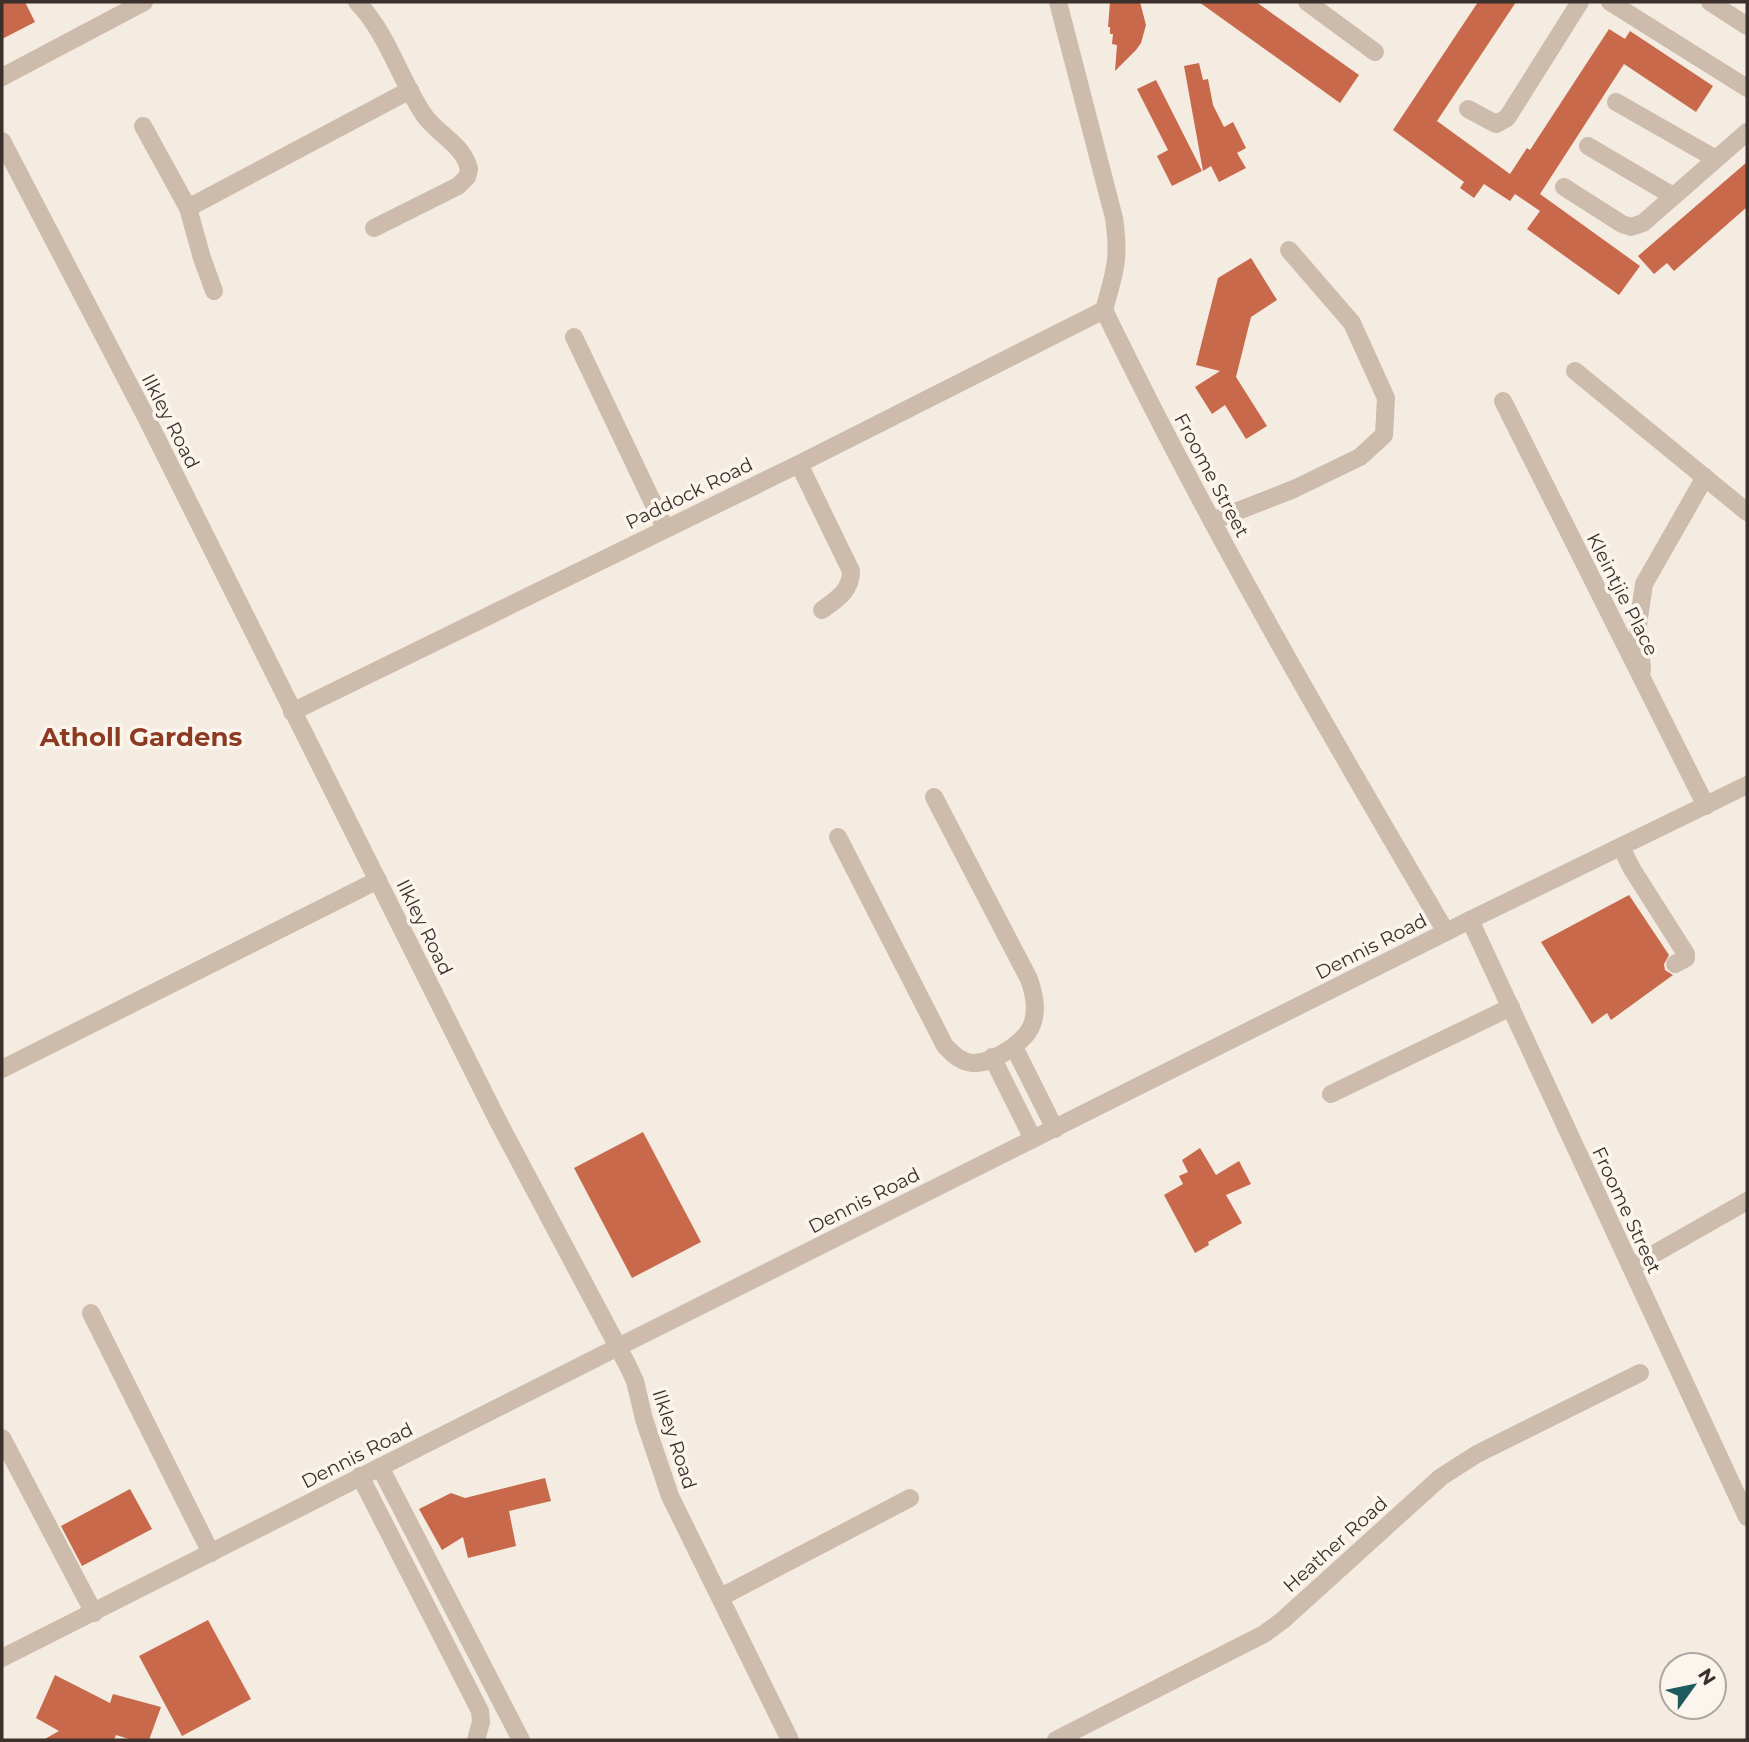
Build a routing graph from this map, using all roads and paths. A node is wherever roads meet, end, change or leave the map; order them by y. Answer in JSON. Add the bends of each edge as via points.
{"nodes":[{"id":1,"x":144,"y":2,"type":"edge"},
{"id":2,"x":358,"y":2,"type":"edge"},
{"id":3,"x":1058,"y":2,"type":"edge"},
{"id":4,"x":1580,"y":2,"type":"edge"},
{"id":5,"x":1610,"y":2,"type":"edge"},
{"id":6,"x":1710,"y":2,"type":"edge"},
{"id":7,"x":1318,"y":5,"type":"edge"},
{"id":8,"x":1747,"y":26,"type":"edge"},
{"id":9,"x":1375,"y":52,"type":"dead end"},
{"id":10,"x":2,"y":77,"type":"edge"},
{"id":11,"x":1747,"y":88,"type":"edge"},
{"id":12,"x":410,"y":90,"type":"junction"},
{"id":13,"x":1616,"y":102,"type":"dead end"},
{"id":14,"x":1468,"y":109,"type":"dead end"},
{"id":15,"x":143,"y":126,"type":"dead end"},
{"id":16,"x":1747,"y":132,"type":"edge"},
{"id":17,"x":2,"y":141,"type":"edge"},
{"id":18,"x":1588,"y":146,"type":"dead end"},
{"id":19,"x":1716,"y":159,"type":"junction"},
{"id":20,"x":1564,"y":187,"type":"dead end"},
{"id":21,"x":1673,"y":196,"type":"junction"},
{"id":22,"x":188,"y":208,"type":"junction"},
{"id":23,"x":374,"y":228,"type":"dead end"},
{"id":24,"x":1289,"y":250,"type":"dead end"},
{"id":25,"x":214,"y":290,"type":"dead end"},
{"id":26,"x":1104,"y":310,"type":"junction"},
{"id":27,"x":574,"y":337,"type":"dead end"},
{"id":28,"x":1575,"y":371,"type":"dead end"},
{"id":29,"x":1503,"y":401,"type":"dead end"},
{"id":30,"x":799,"y":464,"type":"junction"},
{"id":31,"x":1705,"y":477,"type":"junction"},
{"id":32,"x":1747,"y":512,"type":"edge"},
{"id":33,"x":1212,"y":521,"type":"junction"},
{"id":34,"x":665,"y":528,"type":"junction"},
{"id":35,"x":822,"y":610,"type":"dead end"},
{"id":36,"x":1642,"y":679,"type":"junction"},
{"id":37,"x":292,"y":712,"type":"junction"},
{"id":38,"x":1747,"y":785,"type":"edge"},
{"id":39,"x":934,"y":797,"type":"dead end"},
{"id":40,"x":1706,"y":806,"type":"junction"},
{"id":41,"x":838,"y":837,"type":"dead end"},
{"id":42,"x":1621,"y":847,"type":"junction"},
{"id":43,"x":378,"y":880,"type":"junction"},
{"id":44,"x":1470,"y":920,"type":"junction"},
{"id":45,"x":1446,"y":932,"type":"junction"},
{"id":46,"x":1675,"y":964,"type":"dead end"},
{"id":47,"x":1511,"y":1007,"type":"junction"},
{"id":48,"x":1014,"y":1047,"type":"junction"},
{"id":49,"x":992,"y":1057,"type":"junction"},
{"id":50,"x":2,"y":1069,"type":"edge"},
{"id":51,"x":1331,"y":1094,"type":"dead end"},
{"id":52,"x":1055,"y":1129,"type":"junction"},
{"id":53,"x":1033,"y":1139,"type":"junction"},
{"id":54,"x":1747,"y":1201,"type":"edge"},
{"id":55,"x":1630,"y":1267,"type":"junction"},
{"id":56,"x":92,"y":1313,"type":"dead end"},
{"id":57,"x":618,"y":1347,"type":"junction"},
{"id":58,"x":1640,"y":1373,"type":"dead end"},
{"id":59,"x":2,"y":1438,"type":"edge"},
{"id":60,"x":380,"y":1467,"type":"junction"},
{"id":61,"x":360,"y":1476,"type":"junction"},
{"id":62,"x":910,"y":1498,"type":"dead end"},
{"id":63,"x":1747,"y":1517,"type":"edge"},
{"id":64,"x":211,"y":1553,"type":"junction"},
{"id":65,"x":721,"y":1597,"type":"junction"},
{"id":66,"x":94,"y":1613,"type":"junction"},
{"id":67,"x":2,"y":1658,"type":"edge"},
{"id":68,"x":476,"y":1740,"type":"edge"},
{"id":69,"x":521,"y":1740,"type":"edge"},
{"id":70,"x":790,"y":1740,"type":"edge"},
{"id":71,"x":1056,"y":1740,"type":"edge"}],
"edges":[{"from":1,"to":10,"type":"street"},
{"from":2,"to":12,"type":"street","via":[[375,21]]},
{"from":3,"to":26,"type":"street","via":[[1114,218],[1117,263]]},
{"from":4,"to":14,"type":"street","via":[[1507,118],[1496,124]]},
{"from":5,"to":11,"type":"street"},
{"from":6,"to":8,"type":"street"},
{"from":7,"to":9,"type":"street"},
{"from":12,"to":22,"type":"street"},
{"from":12,"to":23,"type":"street","via":[[426,117],[462,151],[467,177],[458,186]]},
{"from":13,"to":19,"type":"street"},
{"from":15,"to":22,"type":"street"},
{"from":16,"to":19,"type":"street"},
{"from":17,"to":37,"type":"street","name":"Ilkley Road"},
{"from":18,"to":21,"type":"street"},
{"from":19,"to":21,"type":"street"},
{"from":20,"to":21,"type":"street","via":[[1631,227],[1643,223]]},
{"from":22,"to":25,"type":"street"},
{"from":24,"to":33,"type":"street","via":[[1352,323],[1386,398],[1384,435],[1360,457]]},
{"from":26,"to":30,"type":"street","name":"Paddock Road"},
{"from":26,"to":33,"type":"street","name":"Froome Street"},
{"from":27,"to":34,"type":"street"},
{"from":28,"to":31,"type":"street"},
{"from":29,"to":36,"type":"street","name":"Kleintjie Place"},
{"from":30,"to":34,"type":"street","name":"Paddock Road"},
{"from":30,"to":35,"type":"street","via":[[850,570],[846,590]]},
{"from":31,"to":32,"type":"street"},
{"from":31,"to":36,"type":"street","via":[[1644,584],[1638,625]]},
{"from":33,"to":45,"type":"street","name":"Froome Street","via":[[1312,704]]},
{"from":34,"to":37,"type":"street","name":"Paddock Road"},
{"from":36,"to":40,"type":"street","name":"Kleintjie Place"},
{"from":37,"to":43,"type":"street","name":"Ilkley Road"},
{"from":38,"to":40,"type":"street","name":"Dennis Road"},
{"from":39,"to":48,"type":"street","via":[[1036,1000],[1033,1024]]},
{"from":40,"to":42,"type":"street","name":"Dennis Road"},
{"from":41,"to":49,"type":"street","via":[[945,1045],[956,1057],[972,1063]]},
{"from":42,"to":44,"type":"street","name":"Dennis Road"},
{"from":42,"to":46,"type":"street","via":[[1656,922],[1686,954]]},
{"from":43,"to":50,"type":"street"},
{"from":43,"to":57,"type":"street","name":"Ilkley Road"},
{"from":44,"to":45,"type":"street","name":"Dennis Road"},
{"from":44,"to":47,"type":"street","name":"Froome Street"},
{"from":45,"to":52,"type":"street","name":"Dennis Road"},
{"from":47,"to":51,"type":"street"},
{"from":47,"to":55,"type":"street","name":"Froome Street"},
{"from":48,"to":49,"type":"street"},
{"from":48,"to":52,"type":"street"},
{"from":49,"to":53,"type":"street"},
{"from":52,"to":53,"type":"street","name":"Dennis Road"},
{"from":53,"to":57,"type":"street","name":"Dennis Road"},
{"from":54,"to":55,"type":"street"},
{"from":55,"to":63,"type":"street","name":"Froome Street"},
{"from":56,"to":64,"type":"street"},
{"from":57,"to":60,"type":"street","name":"Dennis Road"},
{"from":57,"to":65,"type":"street","name":"Ilkley Road","via":[[635,1381],[670,1496]]},
{"from":58,"to":71,"type":"street","name":"Heather Road","via":[[1477,1454],[1441,1477],[1264,1634]]},
{"from":59,"to":66,"type":"street"},
{"from":60,"to":61,"type":"street","name":"Dennis Road"},
{"from":60,"to":69,"type":"street"},
{"from":61,"to":64,"type":"street","name":"Dennis Road"},
{"from":61,"to":68,"type":"street","via":[[480,1711]]},
{"from":62,"to":65,"type":"street"},
{"from":64,"to":66,"type":"street","name":"Dennis Road"},
{"from":65,"to":70,"type":"street","name":"Ilkley Road"},
{"from":66,"to":67,"type":"street","name":"Dennis Road"}]}
